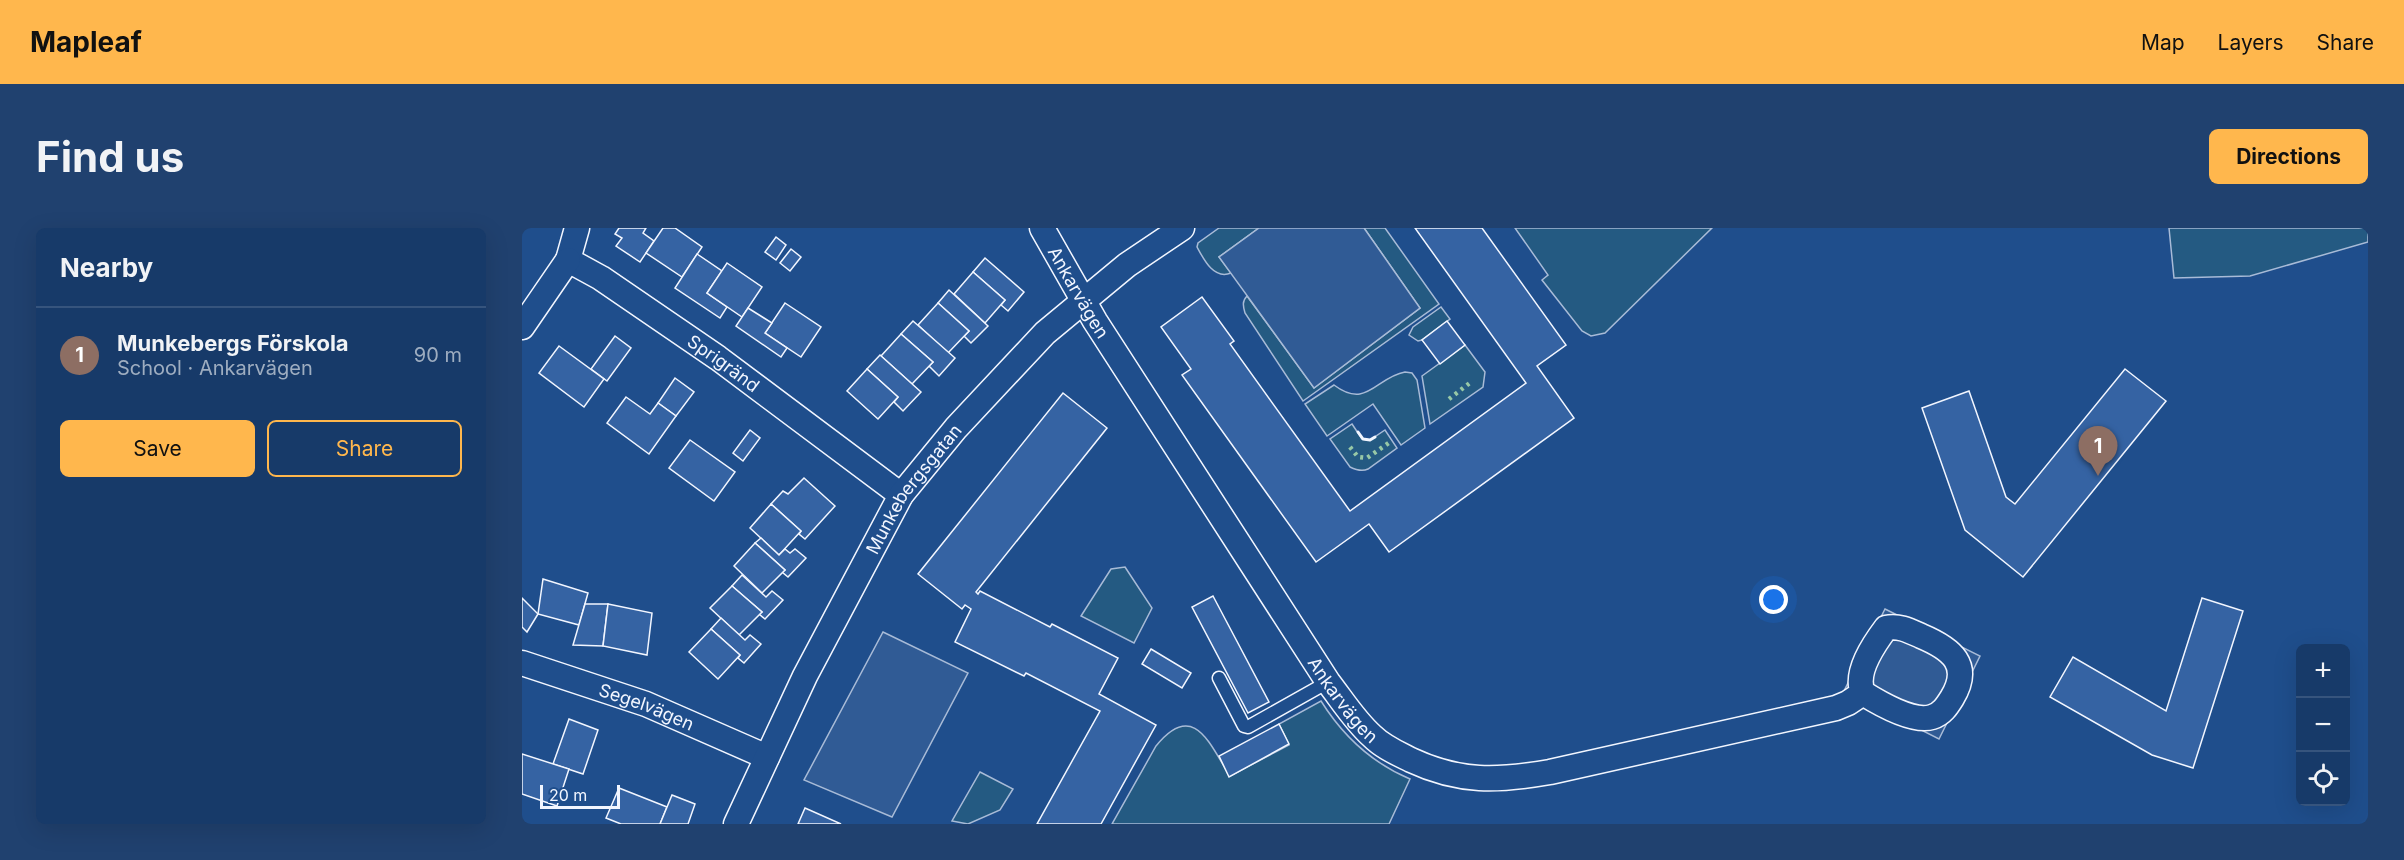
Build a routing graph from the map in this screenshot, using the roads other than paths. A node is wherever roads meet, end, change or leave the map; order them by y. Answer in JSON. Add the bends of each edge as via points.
{"nodes":[{"id":1,"x":577,"y":228,"type":"edge"},
{"id":2,"x":1042,"y":228,"type":"edge"},
{"id":3,"x":1182,"y":228,"type":"edge"},
{"id":4,"x":568,"y":260,"type":"junction"},
{"id":5,"x":1083,"y":302,"type":"junction"},
{"id":6,"x":522,"y":327,"type":"edge"},
{"id":7,"x":901,"y":495,"type":"junction"},
{"id":8,"x":522,"y":663,"type":"edge"},
{"id":9,"x":1219,"y":678,"type":"dead end"},
{"id":10,"x":1328,"y":682,"type":"junction"},
{"id":11,"x":1863,"y":693,"type":"dead end"},
{"id":12,"x":767,"y":757,"type":"junction"},
{"id":13,"x":736,"y":824,"type":"edge"}],
"edges":[{"from":1,"to":4,"type":"street"},
{"from":2,"to":5,"type":"street","name":"Ankarvägen"},
{"from":3,"to":5,"type":"street","name":"Munkebergsgatan","via":[[1127,265]]},
{"from":4,"to":6,"type":"street"},
{"from":4,"to":7,"type":"street","name":"Sprigränd","via":[[718,358]]},
{"from":5,"to":7,"type":"street","name":"Munkebergsgatan","via":[[1045,333]]},
{"from":5,"to":10,"type":"street","name":"Ankarvägen"},
{"from":7,"to":12,"type":"street","name":"Munkebergsgatan","via":[[805,676]]},
{"from":8,"to":12,"type":"street","name":"Segelvägen","via":[[646,704]]},
{"from":9,"to":10,"type":"lane","via":[[1248,727]]},
{"from":10,"to":11,"type":"street","name":"Ankarvägen","via":[[1381,744],[1431,770],[1483,780],[1550,772],[1836,708]]},
{"from":12,"to":13,"type":"street","name":"Munkebergsgatan"}]}
